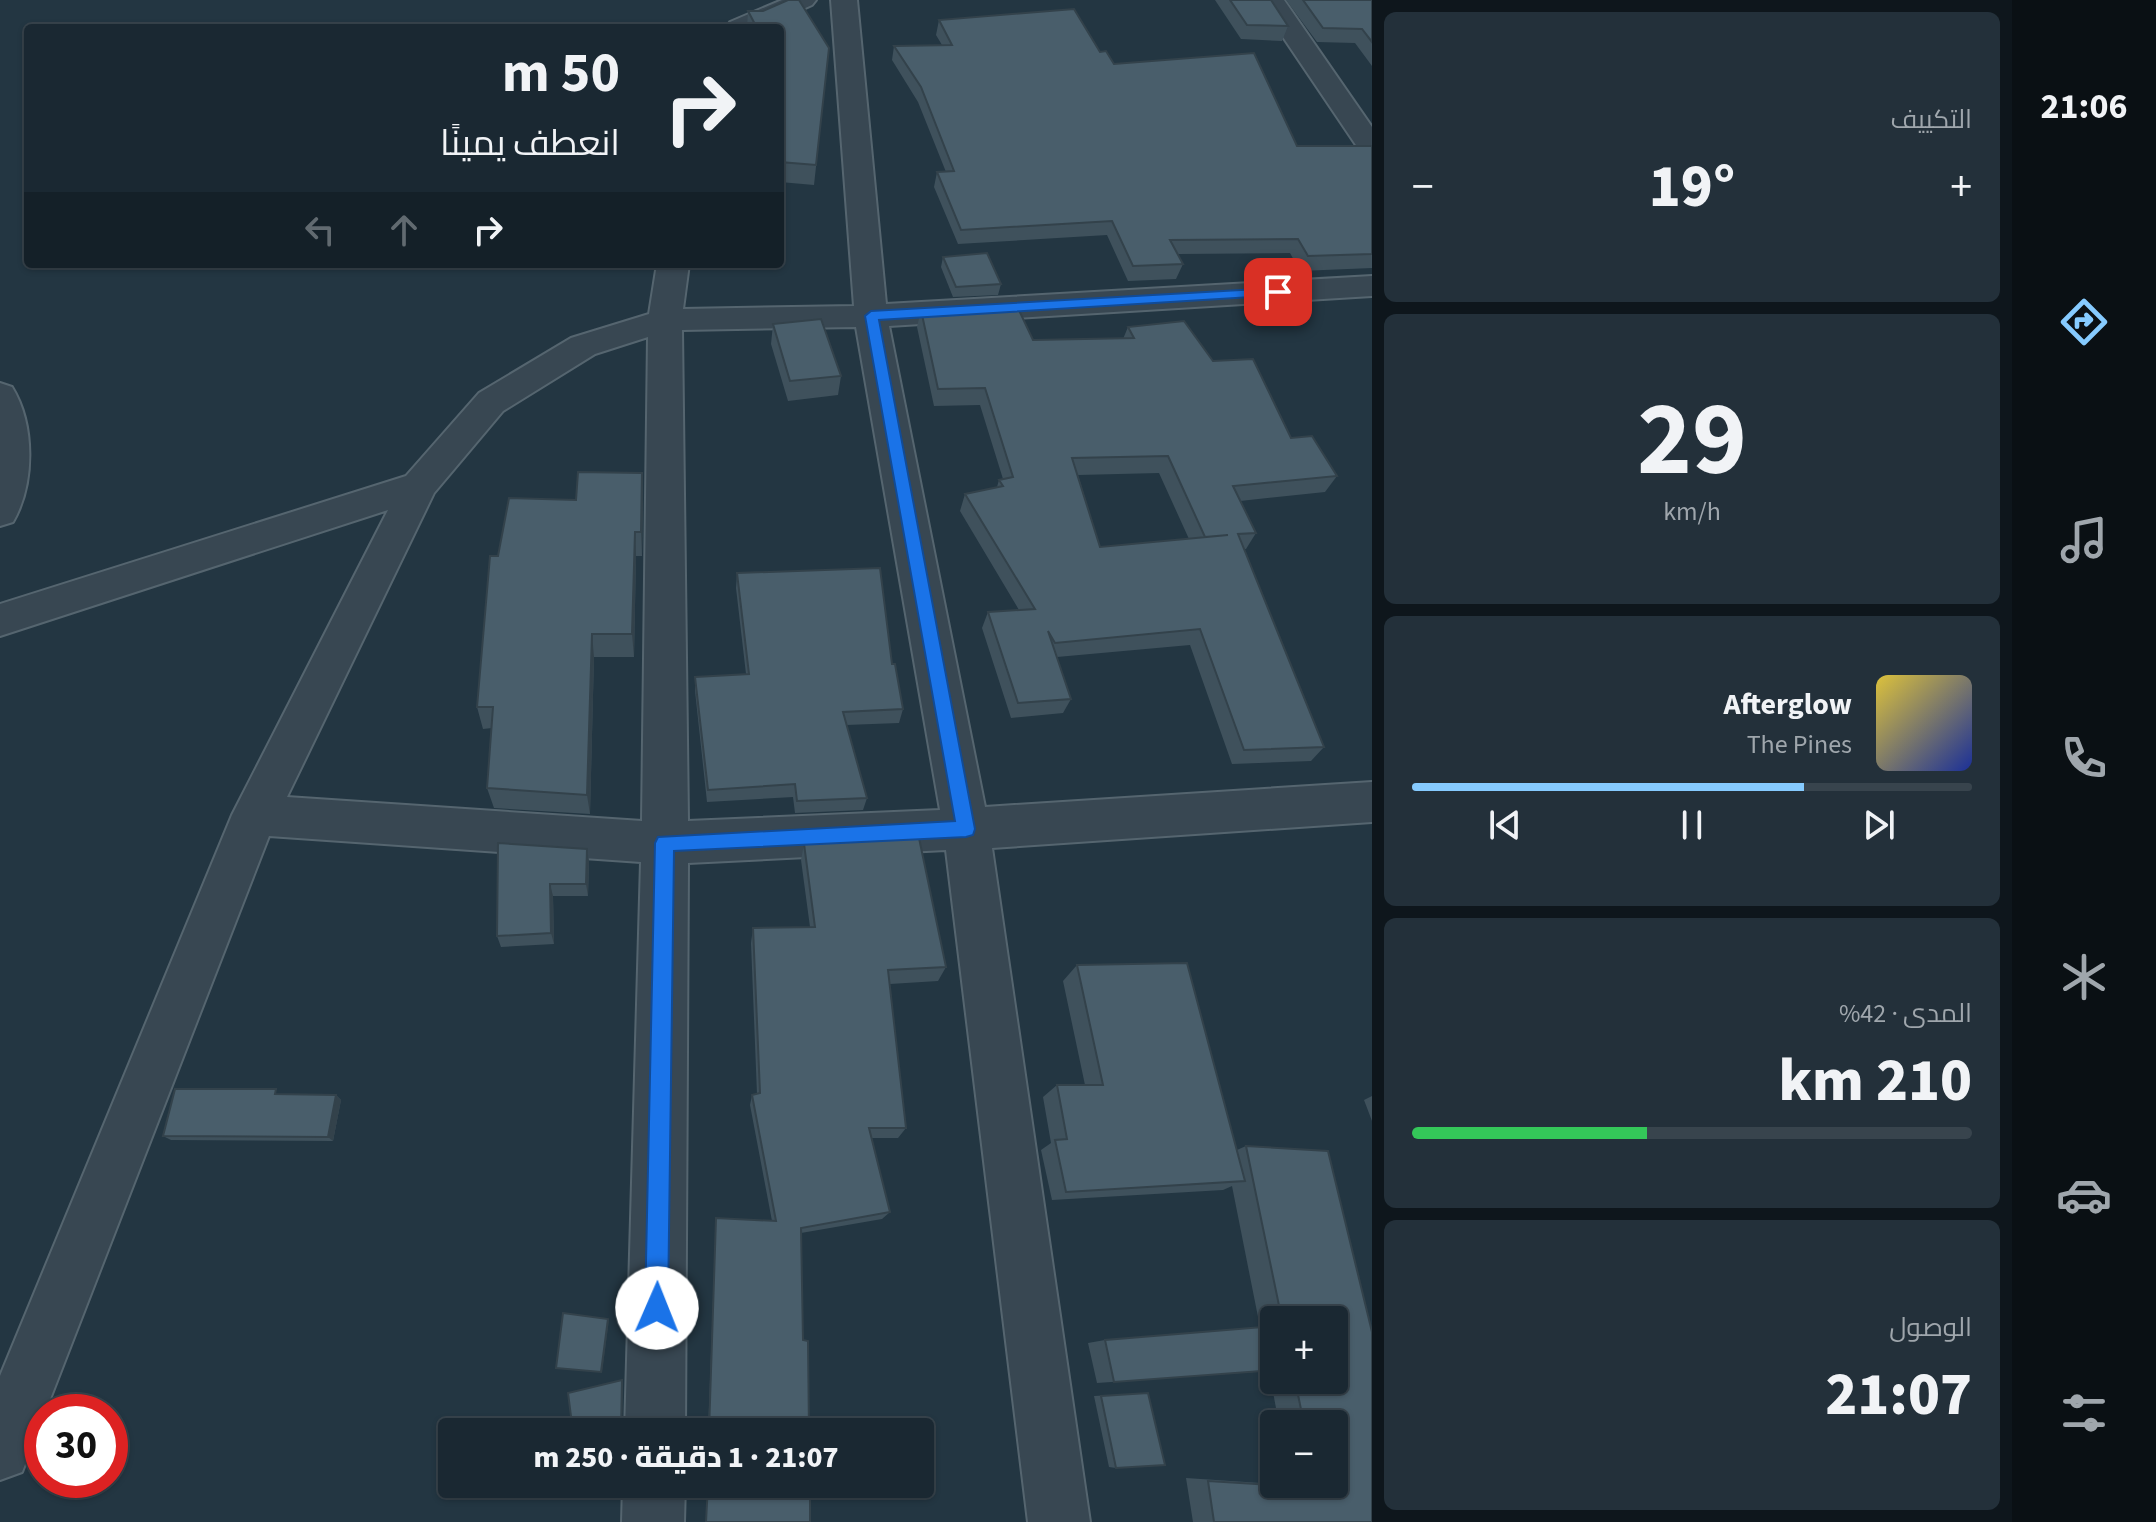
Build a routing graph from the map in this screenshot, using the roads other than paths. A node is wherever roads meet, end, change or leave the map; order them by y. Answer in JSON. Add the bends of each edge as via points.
{"nodes":[{"id":1,"x":803,"y":0,"type":"edge"},
{"id":2,"x":844,"y":0,"type":"edge"},
{"id":3,"x":1271,"y":0,"type":"edge"},
{"id":4,"x":748,"y":24,"type":"edge"},
{"id":5,"x":1372,"y":148,"type":"edge"},
{"id":6,"x":672,"y":268,"type":"edge"},
{"id":7,"x":1372,"y":286,"type":"edge"},
{"id":8,"x":871,"y":316,"type":"junction"},
{"id":9,"x":665,"y":320,"type":"junction"},
{"id":10,"x":0,"y":395,"type":"edge"},
{"id":11,"x":419,"y":486,"type":"junction"},
{"id":12,"x":0,"y":512,"type":"edge"},
{"id":13,"x":0,"y":620,"type":"edge"},
{"id":14,"x":1372,"y":802,"type":"edge"},
{"id":15,"x":255,"y":815,"type":"junction"},
{"id":16,"x":966,"y":829,"type":"junction"},
{"id":17,"x":665,"y":843,"type":"junction"},
{"id":18,"x":655,"y":1418,"type":"edge"},
{"id":19,"x":0,"y":1450,"type":"edge"},
{"id":20,"x":654,"y":1498,"type":"edge"},
{"id":21,"x":653,"y":1522,"type":"edge"},
{"id":22,"x":1059,"y":1522,"type":"edge"}],
"edges":[{"from":1,"to":4,"type":"street"},
{"from":2,"to":8,"type":"street"},
{"from":3,"to":5,"type":"street"},
{"from":6,"to":9,"type":"street"},
{"from":7,"to":8,"type":"street"},
{"from":8,"to":9,"type":"street"},
{"from":8,"to":16,"type":"street"},
{"from":9,"to":11,"type":"street","via":[[583,346],[491,402]]},
{"from":9,"to":17,"type":"street"},
{"from":10,"to":12,"type":"street","via":[[10,415],[11,461]]},
{"from":11,"to":13,"type":"street"},
{"from":11,"to":15,"type":"street"},
{"from":14,"to":16,"type":"street"},
{"from":15,"to":17,"type":"street"},
{"from":15,"to":19,"type":"street"},
{"from":16,"to":17,"type":"street"},
{"from":16,"to":22,"type":"street"},
{"from":17,"to":18,"type":"street"},
{"from":20,"to":21,"type":"street"}]}
